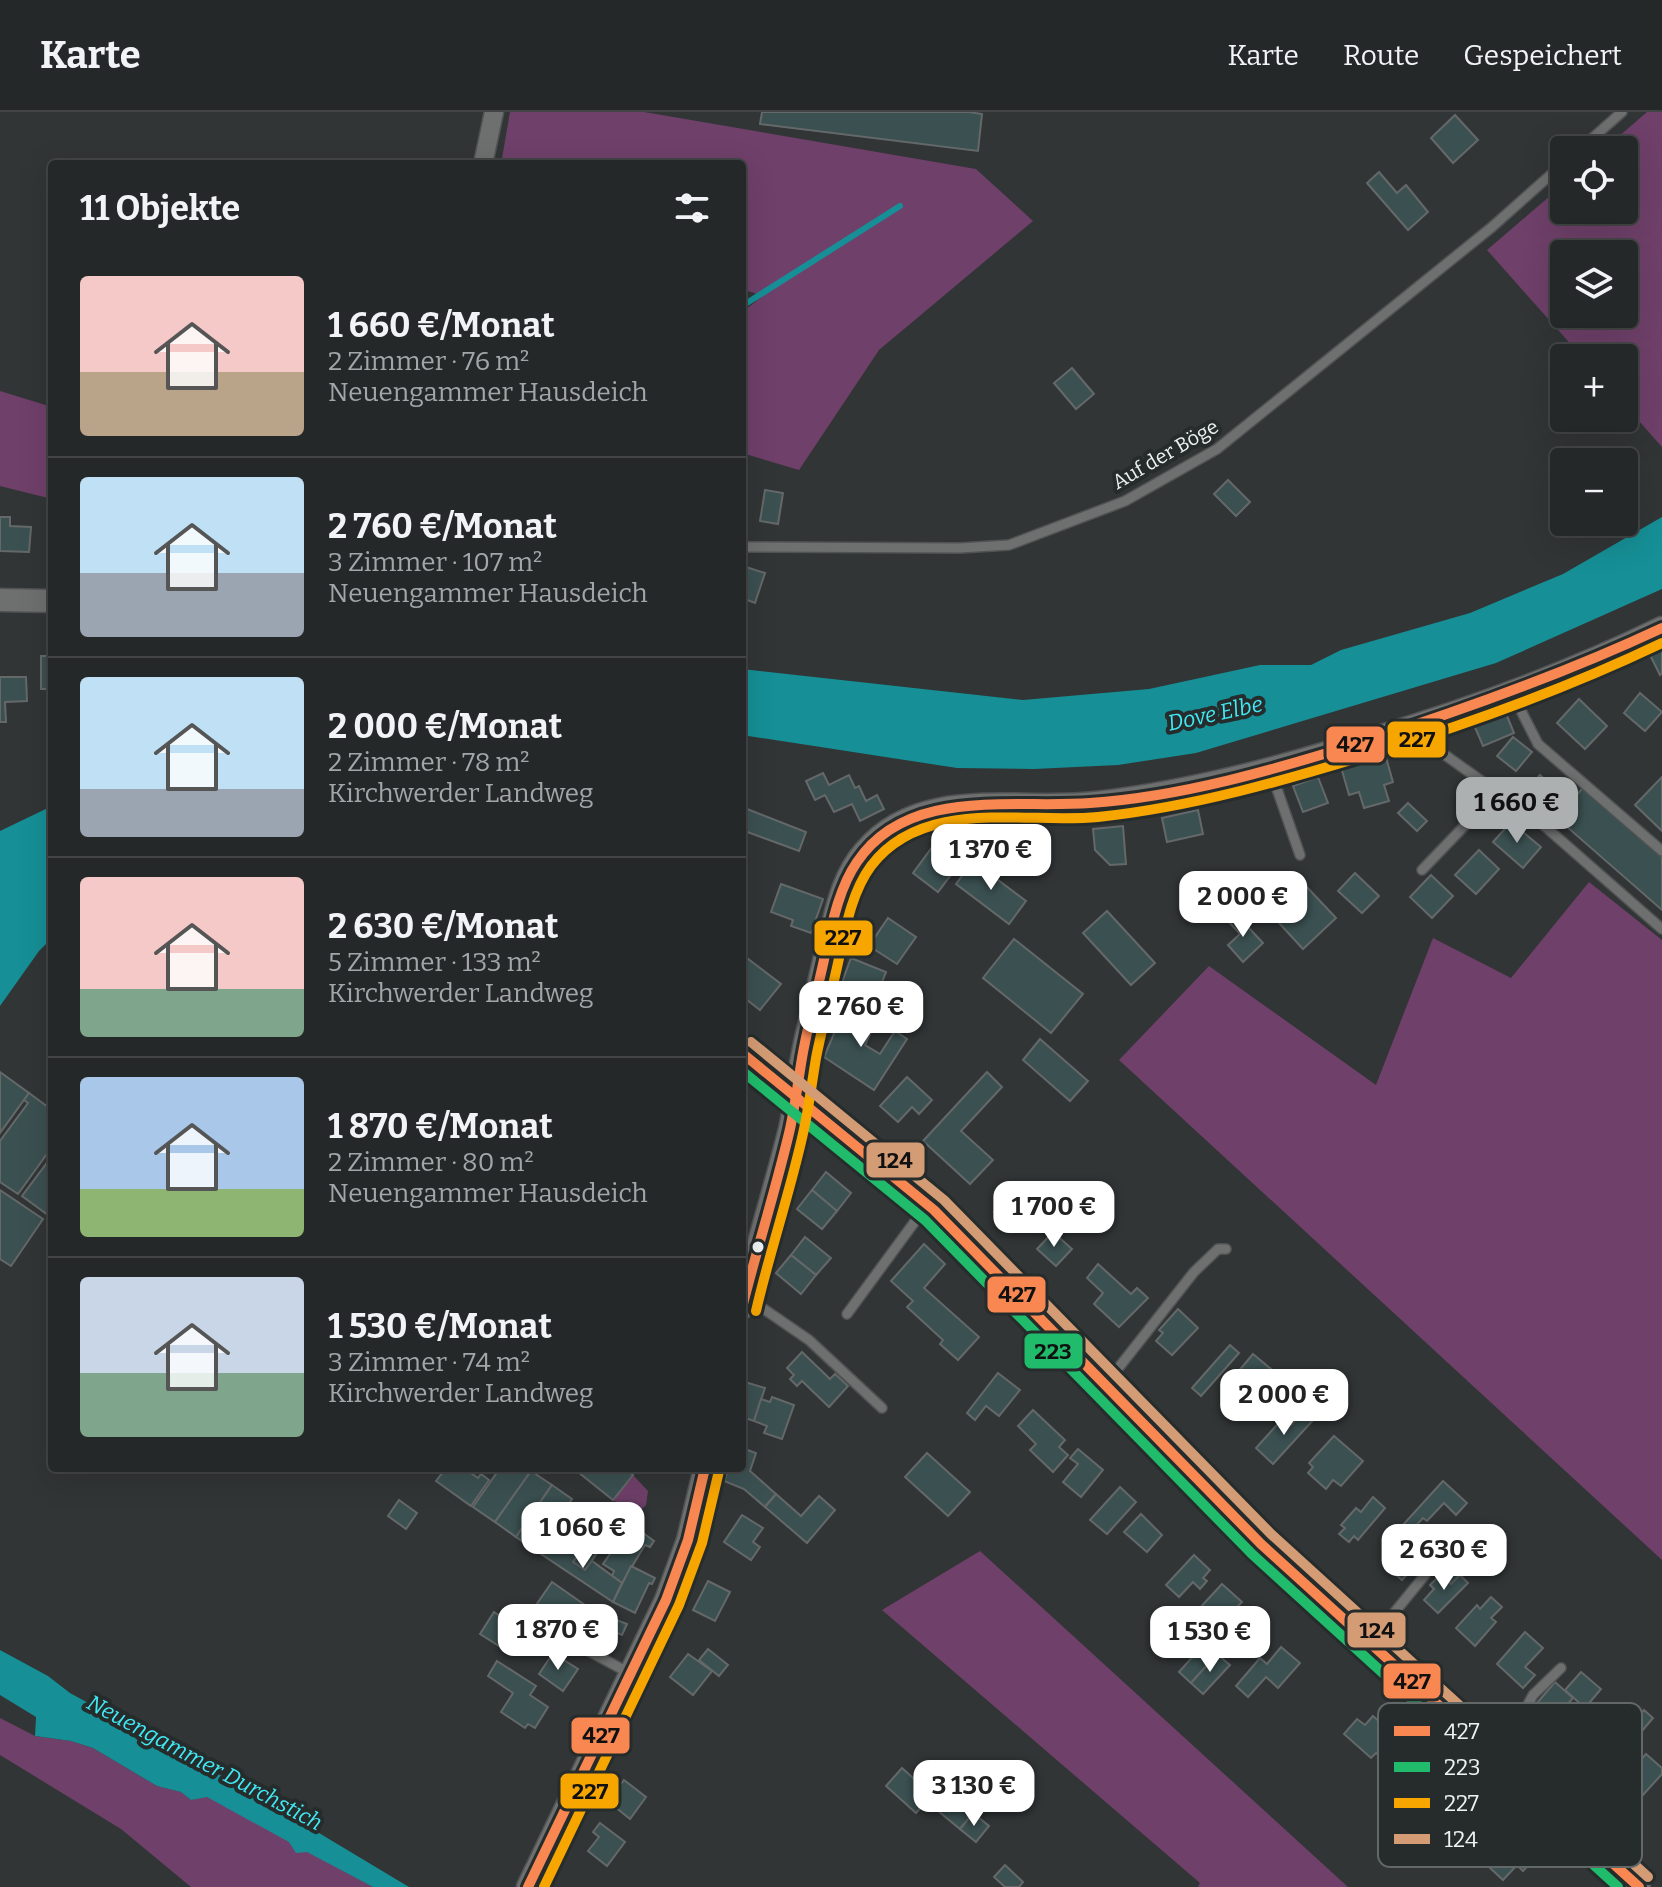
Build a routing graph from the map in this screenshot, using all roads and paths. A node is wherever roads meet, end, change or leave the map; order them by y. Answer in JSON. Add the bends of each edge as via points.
{"nodes":[{"id":1,"x":494,"y":112,"type":"edge"},
{"id":2,"x":1622,"y":112,"type":"edge"},
{"id":3,"x":1595,"y":136,"type":"edge"},
{"id":4,"x":484,"y":160,"type":"edge"},
{"id":5,"x":1550,"y":175,"type":"edge"},
{"id":6,"x":746,"y":547,"type":"edge"},
{"id":7,"x":0,"y":600,"type":"edge"},
{"id":8,"x":48,"y":601,"type":"edge"},
{"id":9,"x":1662,"y":628,"type":"edge"},
{"id":10,"x":1512,"y":693,"type":"junction"},
{"id":11,"x":1416,"y":726,"type":"junction"},
{"id":12,"x":1270,"y":769,"type":"junction"},
{"id":13,"x":1497,"y":792,"type":"junction"},
{"id":14,"x":1662,"y":851,"type":"edge"},
{"id":15,"x":1300,"y":855,"type":"dead end"},
{"id":16,"x":1422,"y":870,"type":"dead end"},
{"id":17,"x":1662,"y":929,"type":"edge"},
{"id":18,"x":746,"y":1056,"type":"edge"},
{"id":19,"x":796,"y":1097,"type":"junction"},
{"id":20,"x":927,"y":1205,"type":"junction"},
{"id":21,"x":1226,"y":1249,"type":"dead end"},
{"id":22,"x":746,"y":1289,"type":"edge"},
{"id":23,"x":746,"y":1304,"type":"edge"},
{"id":24,"x":847,"y":1314,"type":"dead end"},
{"id":25,"x":1105,"y":1385,"type":"junction"},
{"id":26,"x":882,"y":1408,"type":"dead end"},
{"id":27,"x":704,"y":1472,"type":"edge"},
{"id":28,"x":1425,"y":1575,"type":"dead end"},
{"id":29,"x":524,"y":1616,"type":"dead end"},
{"id":30,"x":1369,"y":1643,"type":"junction"},
{"id":31,"x":1561,"y":1668,"type":"dead end"},
{"id":32,"x":631,"y":1674,"type":"junction"},
{"id":33,"x":1434,"y":1703,"type":"edge"},
{"id":34,"x":1529,"y":1703,"type":"edge"},
{"id":35,"x":1616,"y":1867,"type":"edge"},
{"id":36,"x":528,"y":1887,"type":"edge"},
{"id":37,"x":1639,"y":1887,"type":"edge"}],
"edges":[{"from":1,"to":4,"type":"street"},
{"from":2,"to":3,"type":"lane"},
{"from":5,"to":6,"type":"lane","name":"Auf der Böge","via":[[1217,449],[1125,501],[1009,545]]},
{"from":7,"to":8,"type":"street"},
{"from":9,"to":10,"type":"street"},
{"from":10,"to":11,"type":"street"},
{"from":10,"to":14,"type":"lane","via":[[1538,744]]},
{"from":11,"to":12,"type":"street"},
{"from":11,"to":13,"type":"lane","via":[[1424,740]]},
{"from":12,"to":15,"type":"lane"},
{"from":12,"to":19,"type":"street","via":[[1108,802],[940,808],[889,829],[865,850],[842,889]]},
{"from":13,"to":16,"type":"lane"},
{"from":13,"to":17,"type":"lane","via":[[1533,816]]},
{"from":18,"to":19,"type":"street"},
{"from":19,"to":20,"type":"street"},
{"from":19,"to":22,"type":"street"},
{"from":20,"to":24,"type":"lane"},
{"from":20,"to":25,"type":"street"},
{"from":21,"to":25,"type":"lane","via":[[1218,1249],[1194,1272]]},
{"from":23,"to":26,"type":"lane","via":[[809,1340]]},
{"from":25,"to":30,"type":"street","via":[[1261,1544]]},
{"from":27,"to":32,"type":"street","via":[[683,1555]]},
{"from":28,"to":30,"type":"lane"},
{"from":29,"to":32,"type":"lane"},
{"from":30,"to":33,"type":"street"},
{"from":31,"to":34,"type":"lane"},
{"from":32,"to":36,"type":"street"},
{"from":35,"to":37,"type":"street"}]}
